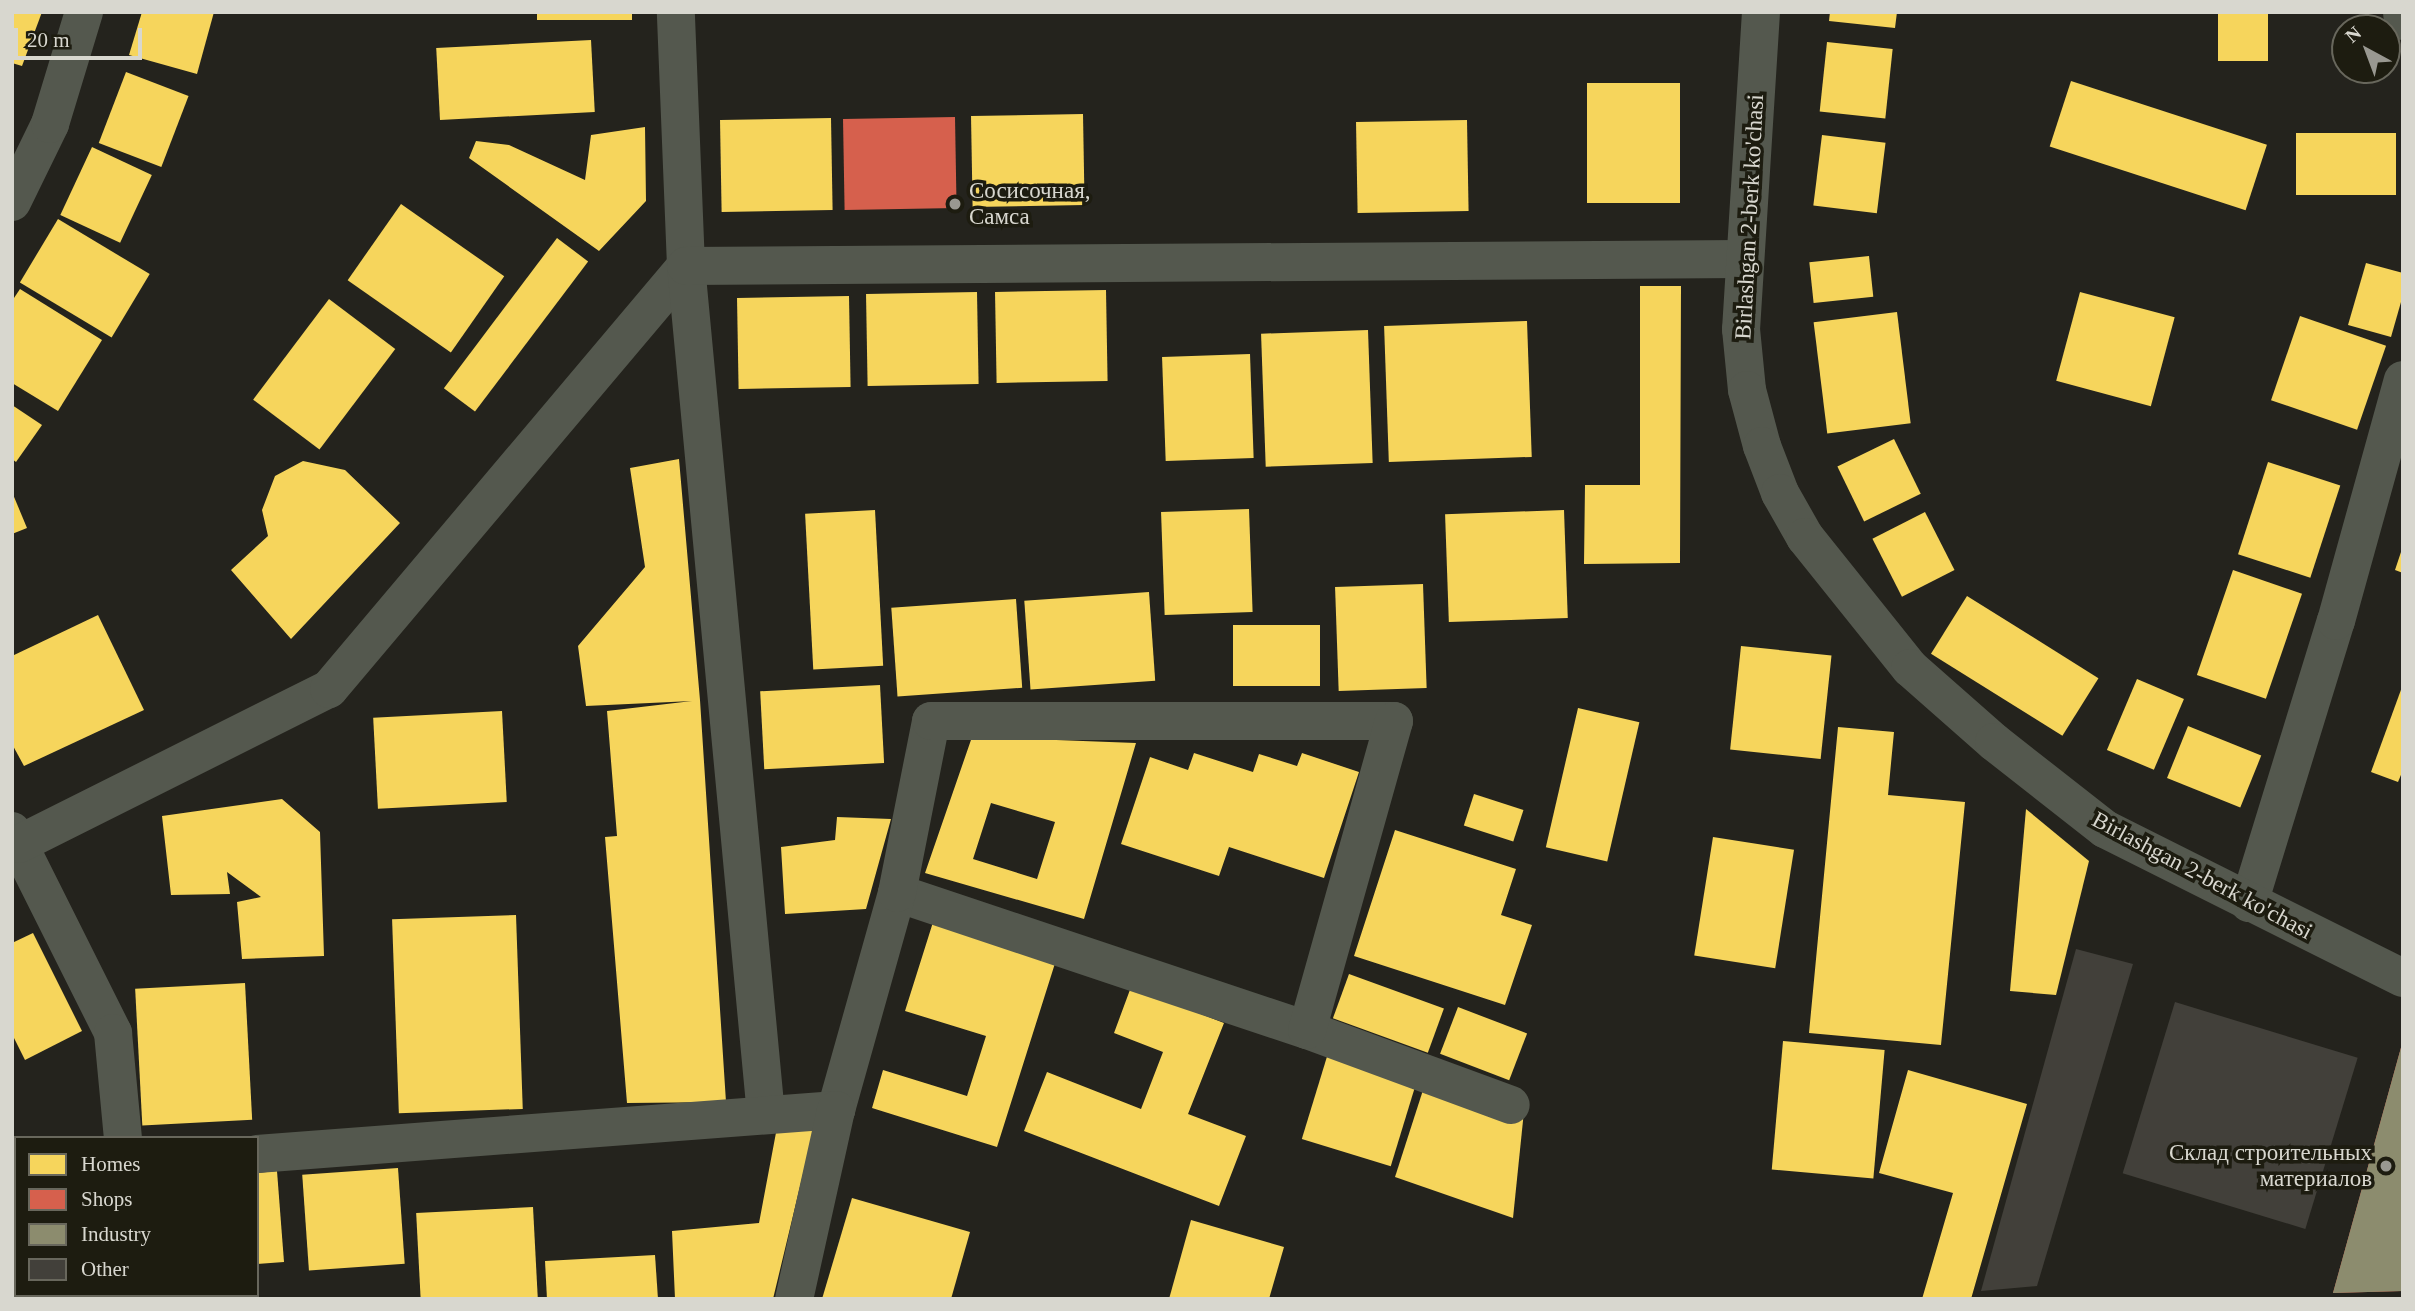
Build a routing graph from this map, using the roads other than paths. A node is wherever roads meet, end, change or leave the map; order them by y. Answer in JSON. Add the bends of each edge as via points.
{"nodes":[{"id":1,"x":84,"y":12,"type":"edge"},
{"id":2,"x":676,"y":12,"type":"edge"},
{"id":3,"x":1761,"y":12,"type":"edge"},
{"id":4,"x":2402,"y":12,"type":"edge"},
{"id":5,"x":2403,"y":20,"type":"edge"},
{"id":6,"x":12,"y":202,"type":"edge"},
{"id":7,"x":1743,"y":259,"type":"junction"},
{"id":8,"x":685,"y":266,"type":"junction"},
{"id":9,"x":2403,"y":380,"type":"edge"},
{"id":10,"x":16,"y":837,"type":"edge"},
{"id":11,"x":897,"y":893,"type":"junction"},
{"id":12,"x":2249,"y":903,"type":"junction"},
{"id":13,"x":2403,"y":978,"type":"edge"},
{"id":14,"x":1307,"y":1030,"type":"junction"},
{"id":15,"x":1511,"y":1105,"type":"dead end"},
{"id":16,"x":836,"y":1110,"type":"junction"},
{"id":17,"x":766,"y":1115,"type":"junction"},
{"id":18,"x":123,"y":1136,"type":"edge"},
{"id":19,"x":259,"y":1154,"type":"edge"},
{"id":20,"x":794,"y":1299,"type":"edge"}],
"edges":[{"from":1,"to":6,"type":"street","via":[[50,124]]},
{"from":2,"to":8,"type":"street"},
{"from":3,"to":7,"type":"street","name":"Birlashgan 2-berk ko'chasi"},
{"from":4,"to":5,"type":"street"},
{"from":7,"to":8,"type":"street"},
{"from":7,"to":12,"type":"street","name":"Birlashgan 2-berk ko'chasi","via":[[1744,353],[1762,446],[1780,493],[1834,579],[1910,668],[1994,743],[2105,829]]},
{"from":8,"to":10,"type":"street","via":[[329,688]]},
{"from":8,"to":17,"type":"street"},
{"from":9,"to":12,"type":"street","via":[[2336,621]]},
{"from":10,"to":18,"type":"street","via":[[113,1033]]},
{"from":11,"to":14,"type":"street"},
{"from":11,"to":14,"type":"street","via":[[931,721],[1394,721]]},
{"from":11,"to":16,"type":"street"},
{"from":12,"to":13,"type":"street","name":"Birlashgan 2-berk ko'chasi"},
{"from":14,"to":15,"type":"street"},
{"from":16,"to":17,"type":"street"},
{"from":16,"to":20,"type":"street"},
{"from":17,"to":19,"type":"street"}]}
